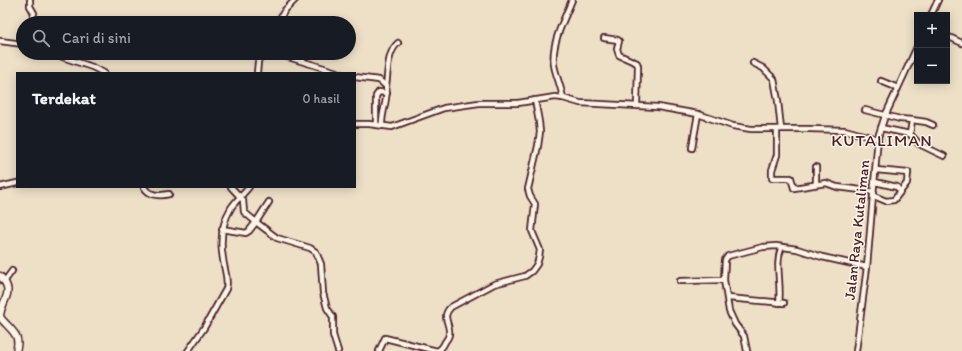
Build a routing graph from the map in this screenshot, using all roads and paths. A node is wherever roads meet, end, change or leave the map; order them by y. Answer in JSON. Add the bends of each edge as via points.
{"nodes":[{"id":1,"x":30,"y":0,"type":"edge"},
{"id":2,"x":295,"y":0,"type":"edge"},
{"id":3,"x":572,"y":0,"type":"edge"},
{"id":4,"x":938,"y":0,"type":"edge"},
{"id":5,"x":932,"y":12,"type":"edge"},
{"id":6,"x":33,"y":16,"type":"edge"},
{"id":7,"x":281,"y":16,"type":"edge"},
{"id":8,"x":604,"y":38,"type":"dead end"},
{"id":9,"x":950,"y":38,"type":"edge"},
{"id":10,"x":0,"y":41,"type":"edge"},
{"id":11,"x":16,"y":43,"type":"edge"},
{"id":12,"x":398,"y":43,"type":"dead end"},
{"id":13,"x":962,"y":44,"type":"edge"},
{"id":14,"x":916,"y":48,"type":"edge"},
{"id":15,"x":73,"y":60,"type":"edge"},
{"id":16,"x":260,"y":60,"type":"edge"},
{"id":17,"x":298,"y":60,"type":"edge"},
{"id":18,"x":753,"y":63,"type":"dead end"},
{"id":19,"x":102,"y":72,"type":"edge"},
{"id":20,"x":257,"y":72,"type":"edge"},
{"id":21,"x":337,"y":72,"type":"edge"},
{"id":22,"x":356,"y":77,"type":"edge"},
{"id":23,"x":882,"y":81,"type":"dead end"},
{"id":24,"x":386,"y":86,"type":"junction"},
{"id":25,"x":898,"y":88,"type":"junction"},
{"id":26,"x":388,"y":93,"type":"junction"},
{"id":27,"x":563,"y":98,"type":"junction"},
{"id":28,"x":535,"y":100,"type":"junction"},
{"id":29,"x":637,"y":105,"type":"junction"},
{"id":30,"x":865,"y":110,"type":"dead end"},
{"id":31,"x":698,"y":114,"type":"junction"},
{"id":32,"x":885,"y":116,"type":"junction"},
{"id":33,"x":912,"y":120,"type":"junction"},
{"id":34,"x":356,"y":124,"type":"edge"},
{"id":35,"x":376,"y":125,"type":"junction"},
{"id":36,"x":933,"y":125,"type":"dead end"},
{"id":37,"x":382,"y":126,"type":"junction"},
{"id":38,"x":881,"y":128,"type":"junction"},
{"id":39,"x":779,"y":129,"type":"junction"},
{"id":40,"x":910,"y":134,"type":"junction"},
{"id":41,"x":878,"y":139,"type":"junction"},
{"id":42,"x":692,"y":148,"type":"dead end"},
{"id":43,"x":944,"y":156,"type":"dead end"},
{"id":44,"x":816,"y":167,"type":"dead end"},
{"id":45,"x":876,"y":170,"type":"junction"},
{"id":46,"x":875,"y":182,"type":"junction"},
{"id":47,"x":16,"y":183,"type":"edge"},
{"id":48,"x":816,"y":184,"type":"junction"},
{"id":49,"x":0,"y":187,"type":"edge"},
{"id":50,"x":145,"y":188,"type":"edge"},
{"id":51,"x":232,"y":188,"type":"edge"},
{"id":52,"x":248,"y":188,"type":"edge"},
{"id":53,"x":900,"y":191,"type":"junction"},
{"id":54,"x":169,"y":194,"type":"dead end"},
{"id":55,"x":874,"y":194,"type":"junction"},
{"id":56,"x":240,"y":197,"type":"junction"},
{"id":57,"x":269,"y":202,"type":"dead end"},
{"id":58,"x":256,"y":222,"type":"junction"},
{"id":59,"x":222,"y":229,"type":"junction"},
{"id":60,"x":782,"y":247,"type":"junction"},
{"id":61,"x":866,"y":267,"type":"junction"},
{"id":62,"x":12,"y":271,"type":"dead end"},
{"id":63,"x":2,"y":279,"type":"edge"},
{"id":64,"x":724,"y":280,"type":"junction"},
{"id":65,"x":680,"y":281,"type":"dead end"},
{"id":66,"x":728,"y":298,"type":"junction"},
{"id":67,"x":16,"y":351,"type":"edge"},
{"id":68,"x":188,"y":351,"type":"edge"},
{"id":69,"x":338,"y":351,"type":"edge"},
{"id":70,"x":379,"y":351,"type":"edge"},
{"id":71,"x":437,"y":351,"type":"edge"},
{"id":72,"x":747,"y":351,"type":"edge"},
{"id":73,"x":856,"y":351,"type":"edge"}],
"edges":[{"from":1,"to":6,"type":"street"},
{"from":2,"to":7,"type":"street"},
{"from":3,"to":27,"type":"street","via":[[555,49],[554,64],[562,86]]},
{"from":4,"to":5,"type":"street"},
{"from":8,"to":29,"type":"street","via":[[618,40],[619,55],[637,63]]},
{"from":9,"to":13,"type":"street"},
{"from":10,"to":11,"type":"street"},
{"from":12,"to":24,"type":"street","via":[[391,52]]},
{"from":14,"to":25,"type":"street","name":"Jalan Raya Kutaliman"},
{"from":15,"to":19,"type":"street"},
{"from":16,"to":20,"type":"street"},
{"from":17,"to":21,"type":"street"},
{"from":18,"to":39,"type":"street","via":[[763,68],[774,79]]},
{"from":22,"to":24,"type":"street","via":[[379,80]]},
{"from":23,"to":25,"type":"street"},
{"from":24,"to":26,"type":"street"},
{"from":25,"to":32,"type":"street","name":"Jalan Raya Kutaliman"},
{"from":26,"to":35,"type":"street","via":[[379,92],[376,96]]},
{"from":26,"to":37,"type":"street"},
{"from":27,"to":28,"type":"street"},
{"from":27,"to":29,"type":"street","via":[[580,103]]},
{"from":28,"to":37,"type":"street","via":[[518,103],[479,102],[444,108],[395,126]]},
{"from":28,"to":71,"type":"street","via":[[540,132],[528,189],[535,204],[532,231],[540,250],[539,257],[532,271],[525,276],[494,284],[451,307],[446,313],[449,336]]},
{"from":29,"to":31,"type":"street"},
{"from":30,"to":32,"type":"street"},
{"from":31,"to":39,"type":"street","via":[[733,126]]},
{"from":31,"to":42,"type":"street"},
{"from":32,"to":33,"type":"street"},
{"from":32,"to":38,"type":"street","name":"Jalan Raya Kutaliman"},
{"from":33,"to":36,"type":"street"},
{"from":33,"to":40,"type":"street"},
{"from":34,"to":35,"type":"street"},
{"from":35,"to":37,"type":"street"},
{"from":38,"to":40,"type":"street"},
{"from":38,"to":41,"type":"street","name":"Jalan Raya Kutaliman"},
{"from":39,"to":41,"type":"street","via":[[844,130]]},
{"from":39,"to":48,"type":"street","via":[[772,178],[791,178],[794,188]]},
{"from":40,"to":43,"type":"street","via":[[919,144]]},
{"from":41,"to":45,"type":"street","name":"Jalan Raya Kutaliman"},
{"from":44,"to":48,"type":"street"},
{"from":45,"to":46,"type":"street","name":"Jalan Raya Kutaliman"},
{"from":45,"to":53,"type":"street","via":[[908,172],[907,183]]},
{"from":46,"to":53,"type":"street","via":[[897,187]]},
{"from":46,"to":55,"type":"street","name":"Jalan Raya Kutaliman"},
{"from":47,"to":49,"type":"street"},
{"from":48,"to":55,"type":"street","via":[[826,183]]},
{"from":50,"to":54,"type":"street","via":[[160,196]]},
{"from":51,"to":56,"type":"street"},
{"from":52,"to":56,"type":"street"},
{"from":53,"to":55,"type":"street","via":[[891,201]]},
{"from":55,"to":61,"type":"street","name":"Jalan Raya Kutaliman"},
{"from":56,"to":58,"type":"street","via":[[244,212]]},
{"from":56,"to":59,"type":"street","via":[[231,208]]},
{"from":57,"to":58,"type":"street"},
{"from":58,"to":59,"type":"street","via":[[248,232]]},
{"from":58,"to":69,"type":"street","via":[[277,238],[316,252],[321,264],[322,293],[333,316],[333,335]]},
{"from":59,"to":68,"type":"street","via":[[222,257],[227,285],[220,302]]},
{"from":60,"to":61,"type":"street"},
{"from":60,"to":64,"type":"street","via":[[763,247],[728,256],[725,260]]},
{"from":60,"to":66,"type":"street","via":[[779,268],[781,303]]},
{"from":61,"to":73,"type":"street","name":"Jalan Raya Kutaliman"},
{"from":62,"to":63,"type":"street"},
{"from":63,"to":67,"type":"street","via":[[8,289],[0,317],[16,335]]},
{"from":64,"to":65,"type":"street"},
{"from":64,"to":66,"type":"street"},
{"from":66,"to":72,"type":"street","via":[[729,311],[744,336]]},
{"from":70,"to":71,"type":"street","via":[[385,338]]}]}
